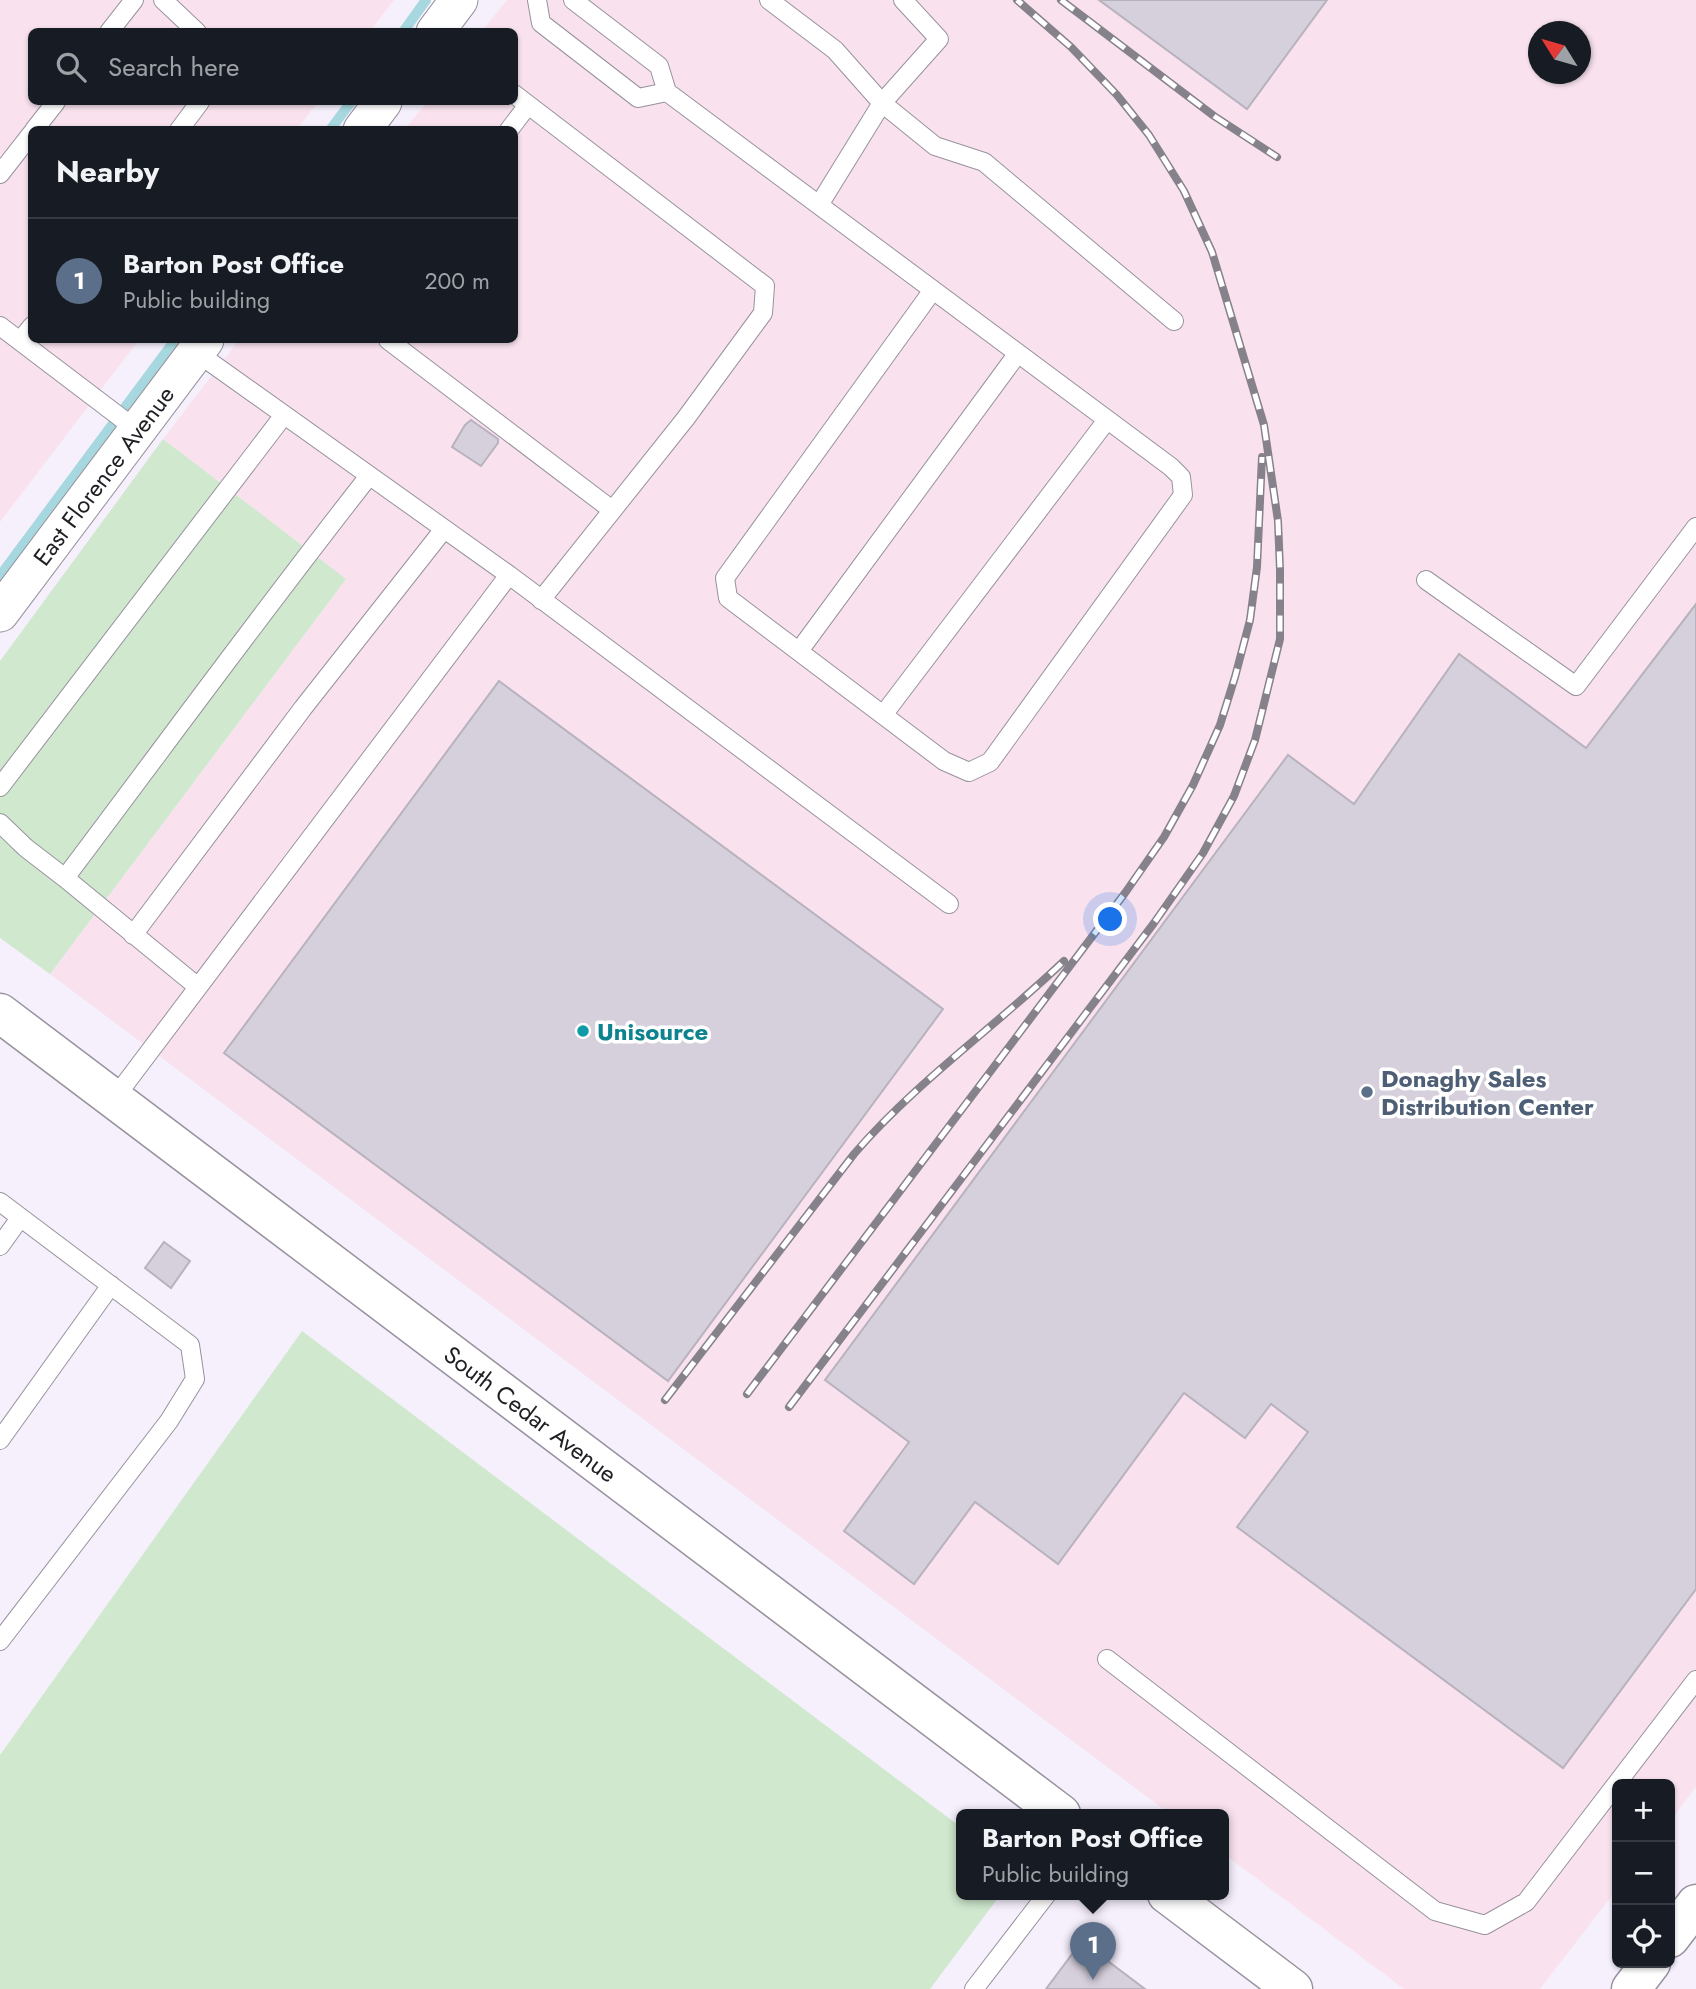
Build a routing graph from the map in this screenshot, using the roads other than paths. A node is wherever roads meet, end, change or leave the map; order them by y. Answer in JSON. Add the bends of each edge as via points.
{"nodes":[{"id":1,"x":134,"y":0,"type":"edge"},
{"id":2,"x":163,"y":0,"type":"edge"},
{"id":3,"x":459,"y":0,"type":"edge"},
{"id":4,"x":537,"y":0,"type":"edge"},
{"id":5,"x":573,"y":0,"type":"edge"},
{"id":6,"x":769,"y":0,"type":"edge"},
{"id":7,"x":903,"y":0,"type":"edge"},
{"id":8,"x":112,"y":28,"type":"edge"},
{"id":9,"x":193,"y":28,"type":"edge"},
{"id":10,"x":439,"y":28,"type":"edge"},
{"id":11,"x":667,"y":92,"type":"junction"},
{"id":12,"x":521,"y":99,"type":"edge"},
{"id":13,"x":882,"y":103,"type":"junction"},
{"id":14,"x":53,"y":105,"type":"edge"},
{"id":15,"x":198,"y":105,"type":"edge"},
{"id":16,"x":381,"y":105,"type":"edge"},
{"id":17,"x":37,"y":126,"type":"edge"},
{"id":18,"x":182,"y":126,"type":"edge"},
{"id":19,"x":365,"y":126,"type":"edge"},
{"id":20,"x":511,"y":126,"type":"edge"},
{"id":21,"x":28,"y":138,"type":"edge"},
{"id":22,"x":0,"y":174,"type":"edge"},
{"id":23,"x":819,"y":205,"type":"junction"},
{"id":24,"x":933,"y":290,"type":"junction"},
{"id":25,"x":1174,"y":321,"type":"dead end"},
{"id":26,"x":0,"y":326,"type":"edge"},
{"id":27,"x":28,"y":331,"type":"edge"},
{"id":28,"x":20,"y":341,"type":"junction"},
{"id":29,"x":392,"y":343,"type":"edge"},
{"id":30,"x":200,"y":346,"type":"edge"},
{"id":31,"x":1018,"y":353,"type":"junction"},
{"id":32,"x":284,"y":415,"type":"junction"},
{"id":33,"x":1107,"y":420,"type":"junction"},
{"id":34,"x":137,"y":430,"type":"junction"},
{"id":35,"x":369,"y":476,"type":"junction"},
{"id":36,"x":612,"y":510,"type":"junction"},
{"id":37,"x":1696,"y":527,"type":"edge"},
{"id":38,"x":444,"y":529,"type":"junction"},
{"id":39,"x":509,"y":575,"type":"junction"},
{"id":40,"x":1426,"y":579,"type":"dead end"},
{"id":41,"x":541,"y":600,"type":"junction"},
{"id":42,"x":0,"y":613,"type":"edge"},
{"id":43,"x":799,"y":651,"type":"junction"},
{"id":44,"x":883,"y":715,"type":"junction"},
{"id":45,"x":0,"y":788,"type":"edge"},
{"id":46,"x":0,"y":823,"type":"edge"},
{"id":47,"x":65,"y":878,"type":"junction"},
{"id":48,"x":949,"y":904,"type":"dead end"},
{"id":49,"x":133,"y":935,"type":"junction"},
{"id":50,"x":198,"y":987,"type":"junction"},
{"id":51,"x":0,"y":1013,"type":"edge"},
{"id":52,"x":113,"y":1100,"type":"junction"},
{"id":53,"x":0,"y":1202,"type":"edge"},
{"id":54,"x":20,"y":1218,"type":"junction"},
{"id":55,"x":0,"y":1246,"type":"edge"},
{"id":56,"x":111,"y":1285,"type":"junction"},
{"id":57,"x":0,"y":1440,"type":"edge"},
{"id":58,"x":0,"y":1641,"type":"edge"},
{"id":59,"x":1107,"y":1659,"type":"dead end"},
{"id":60,"x":1696,"y":1680,"type":"edge"},
{"id":61,"x":1054,"y":1809,"type":"edge"},
{"id":62,"x":1042,"y":1900,"type":"edge"},
{"id":63,"x":1175,"y":1900,"type":"edge"},
{"id":64,"x":1696,"y":1904,"type":"edge"},
{"id":65,"x":1675,"y":1931,"type":"edge"},
{"id":66,"x":1647,"y":1968,"type":"edge"},
{"id":67,"x":974,"y":1989,"type":"edge"},
{"id":68,"x":1293,"y":1989,"type":"edge"},
{"id":69,"x":1631,"y":1989,"type":"edge"}],
"edges":[{"from":1,"to":8,"type":"lane"},
{"from":2,"to":9,"type":"lane"},
{"from":3,"to":10,"type":"street"},
{"from":4,"to":11,"type":"lane","via":[[541,23],[638,98]]},
{"from":5,"to":11,"type":"lane","via":[[659,66]]},
{"from":6,"to":13,"type":"lane","via":[[835,50]]},
{"from":7,"to":13,"type":"lane","via":[[939,39]]},
{"from":11,"to":23,"type":"lane"},
{"from":12,"to":20,"type":"lane"},
{"from":12,"to":36,"type":"lane","via":[[765,286],[763,313]]},
{"from":13,"to":23,"type":"lane"},
{"from":13,"to":25,"type":"lane","via":[[935,146],[984,162]]},
{"from":14,"to":17,"type":"lane"},
{"from":15,"to":18,"type":"lane"},
{"from":16,"to":19,"type":"street"},
{"from":21,"to":22,"type":"lane"},
{"from":23,"to":24,"type":"lane"},
{"from":24,"to":31,"type":"lane"},
{"from":24,"to":43,"type":"lane","via":[[725,578],[728,598]]},
{"from":26,"to":28,"type":"lane"},
{"from":27,"to":28,"type":"lane"},
{"from":28,"to":34,"type":"lane"},
{"from":29,"to":36,"type":"lane"},
{"from":30,"to":32,"type":"lane"},
{"from":30,"to":34,"type":"street","name":"East Florence Avenue"},
{"from":31,"to":33,"type":"lane"},
{"from":31,"to":43,"type":"lane"},
{"from":32,"to":35,"type":"lane"},
{"from":32,"to":45,"type":"lane"},
{"from":33,"to":44,"type":"lane"},
{"from":33,"to":44,"type":"lane","via":[[1176,472],[1183,495],[990,762],[969,772],[944,761]]},
{"from":34,"to":42,"type":"street","name":"East Florence Avenue"},
{"from":35,"to":38,"type":"lane"},
{"from":35,"to":47,"type":"lane"},
{"from":36,"to":41,"type":"lane"},
{"from":37,"to":40,"type":"lane","via":[[1576,686]]},
{"from":38,"to":39,"type":"lane"},
{"from":38,"to":49,"type":"lane"},
{"from":39,"to":41,"type":"lane"},
{"from":39,"to":50,"type":"lane"},
{"from":41,"to":48,"type":"lane"},
{"from":43,"to":44,"type":"lane"},
{"from":46,"to":47,"type":"lane"},
{"from":47,"to":49,"type":"lane"},
{"from":49,"to":50,"type":"lane"},
{"from":50,"to":52,"type":"lane"},
{"from":51,"to":52,"type":"main road","name":"South Cedar Avenue"},
{"from":52,"to":61,"type":"main road","name":"South Cedar Avenue"},
{"from":53,"to":54,"type":"lane"},
{"from":54,"to":55,"type":"lane"},
{"from":54,"to":56,"type":"lane"},
{"from":56,"to":57,"type":"lane"},
{"from":56,"to":58,"type":"lane","via":[[190,1345],[195,1379],[169,1421]]},
{"from":59,"to":60,"type":"lane","via":[[1435,1911],[1485,1925],[1526,1902]]},
{"from":62,"to":67,"type":"lane"},
{"from":63,"to":68,"type":"main road"},
{"from":64,"to":65,"type":"main road"},
{"from":66,"to":69,"type":"main road"}]}
